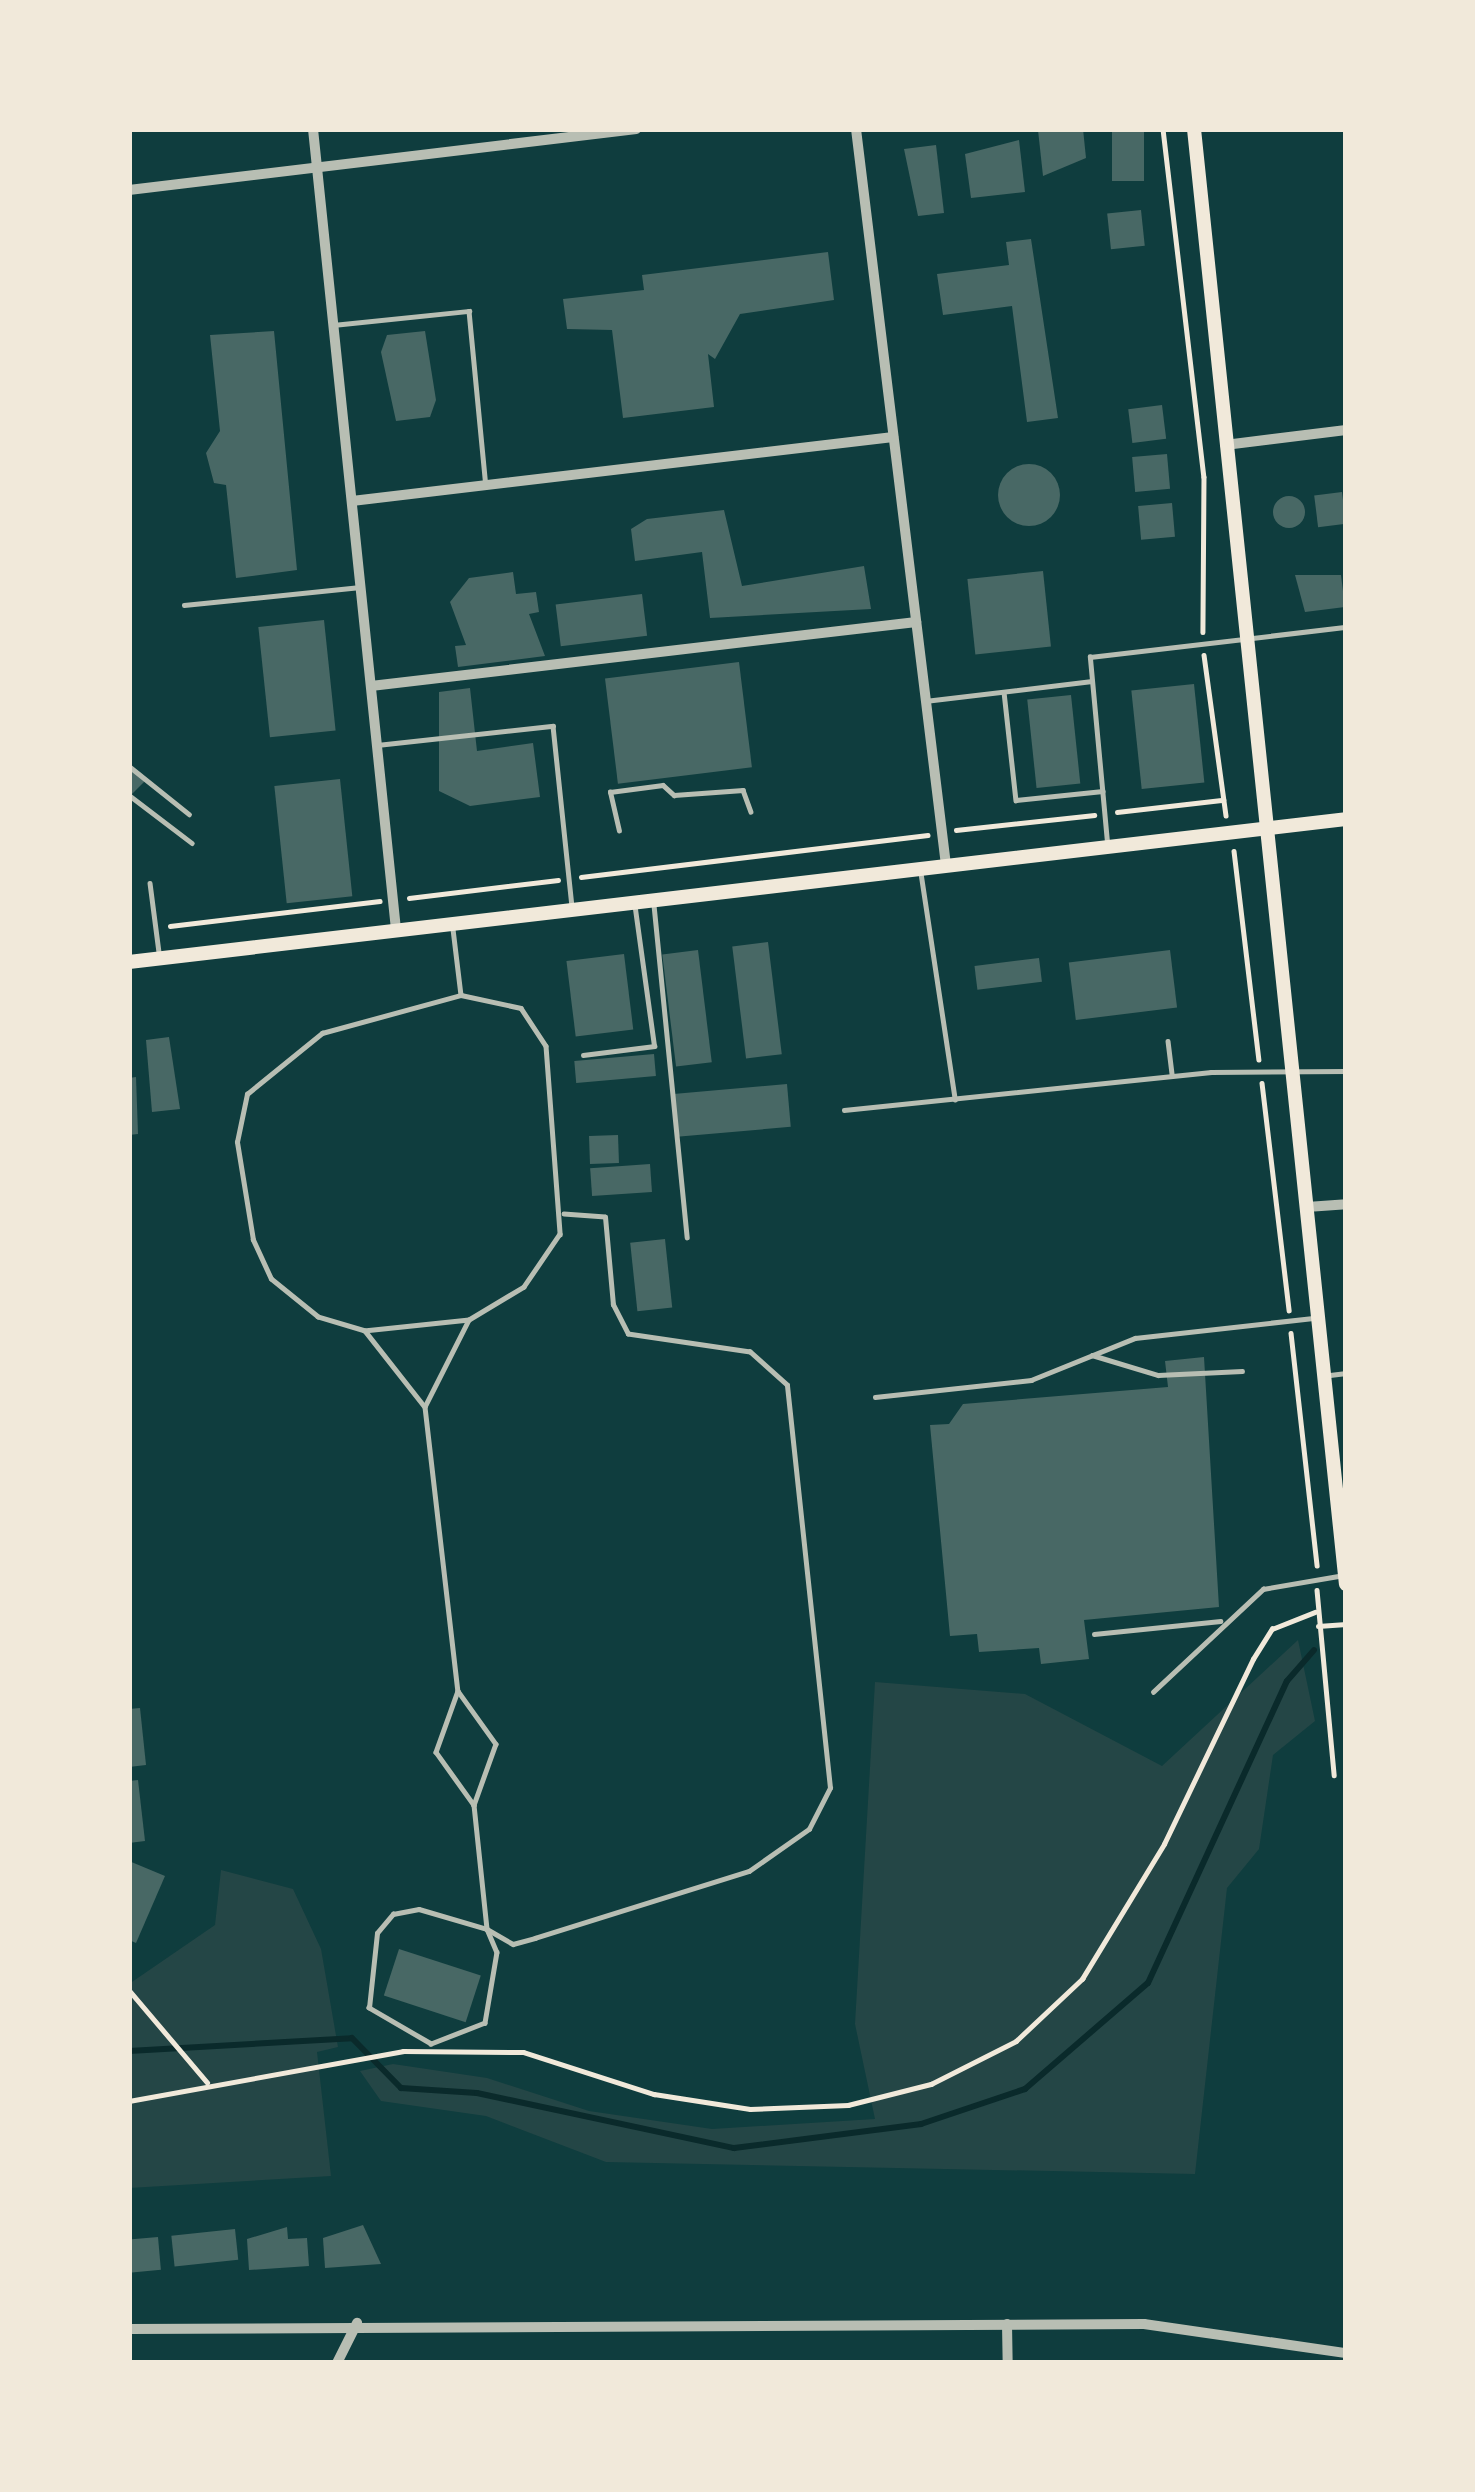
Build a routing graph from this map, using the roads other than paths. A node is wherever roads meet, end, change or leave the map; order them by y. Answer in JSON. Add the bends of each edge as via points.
{"nodes":[{"id":1,"x":313,"y":129,"type":"edge"},
{"id":2,"x":636,"y":129,"type":"edge"},
{"id":3,"x":856,"y":129,"type":"edge"},
{"id":4,"x":1194,"y":129,"type":"edge"},
{"id":5,"x":584,"y":132,"type":"edge"},
{"id":6,"x":317,"y":167,"type":"junction"},
{"id":7,"x":129,"y":190,"type":"edge"},
{"id":8,"x":333,"y":325,"type":"junction"},
{"id":9,"x":1346,"y":430,"type":"edge"},
{"id":10,"x":893,"y":437,"type":"junction"},
{"id":11,"x":1225,"y":445,"type":"junction"},
{"id":12,"x":486,"y":485,"type":"junction"},
{"id":13,"x":352,"y":501,"type":"junction"},
{"id":14,"x":360,"y":587,"type":"junction"},
{"id":15,"x":184,"y":605,"type":"dead end"},
{"id":16,"x":916,"y":622,"type":"junction"},
{"id":17,"x":1346,"y":627,"type":"edge"},
{"id":18,"x":1246,"y":640,"type":"junction"},
{"id":19,"x":1093,"y":681,"type":"junction"},
{"id":20,"x":371,"y":686,"type":"junction"},
{"id":21,"x":1004,"y":692,"type":"junction"},
{"id":22,"x":926,"y":701,"type":"junction"},
{"id":23,"x":377,"y":745,"type":"junction"},
{"id":24,"x":129,"y":766,"type":"edge"},
{"id":25,"x":1103,"y":791,"type":"junction"},
{"id":26,"x":129,"y":795,"type":"edge"},
{"id":27,"x":751,"y":812,"type":"dead end"},
{"id":28,"x":189,"y":814,"type":"dead end"},
{"id":29,"x":1346,"y":819,"type":"edge"},
{"id":30,"x":1267,"y":828,"type":"junction"},
{"id":31,"x":619,"y":831,"type":"dead end"},
{"id":32,"x":192,"y":843,"type":"dead end"},
{"id":33,"x":1108,"y":845,"type":"junction"},
{"id":34,"x":946,"y":865,"type":"junction"},
{"id":35,"x":920,"y":868,"type":"junction"},
{"id":36,"x":150,"y":883,"type":"dead end"},
{"id":37,"x":653,"y":899,"type":"junction"},
{"id":38,"x":634,"y":902,"type":"junction"},
{"id":39,"x":572,"y":908,"type":"junction"},
{"id":40,"x":453,"y":923,"type":"junction"},
{"id":41,"x":396,"y":929,"type":"junction"},
{"id":42,"x":160,"y":958,"type":"junction"},
{"id":43,"x":129,"y":962,"type":"edge"},
{"id":44,"x":461,"y":995,"type":"junction"},
{"id":45,"x":1168,"y":1041,"type":"dead end"},
{"id":46,"x":584,"y":1055,"type":"dead end"},
{"id":47,"x":1346,"y":1071,"type":"edge"},
{"id":48,"x":1172,"y":1076,"type":"junction"},
{"id":49,"x":1294,"y":1078,"type":"junction"},
{"id":50,"x":955,"y":1099,"type":"junction"},
{"id":51,"x":844,"y":1110,"type":"dead end"},
{"id":52,"x":1346,"y":1204,"type":"edge"},
{"id":53,"x":1307,"y":1207,"type":"junction"},
{"id":54,"x":564,"y":1214,"type":"junction"},
{"id":55,"x":687,"y":1237,"type":"dead end"},
{"id":56,"x":1319,"y":1318,"type":"junction"},
{"id":57,"x":469,"y":1320,"type":"junction"},
{"id":58,"x":365,"y":1331,"type":"junction"},
{"id":59,"x":1092,"y":1355,"type":"junction"},
{"id":60,"x":1242,"y":1371,"type":"dead end"},
{"id":61,"x":1346,"y":1373,"type":"edge"},
{"id":62,"x":1324,"y":1376,"type":"junction"},
{"id":63,"x":875,"y":1396,"type":"dead end"},
{"id":64,"x":425,"y":1407,"type":"junction"},
{"id":65,"x":1345,"y":1575,"type":"edge"},
{"id":66,"x":1346,"y":1584,"type":"edge"},
{"id":67,"x":1221,"y":1621,"type":"junction"},
{"id":68,"x":1094,"y":1634,"type":"dead end"},
{"id":69,"x":458,"y":1691,"type":"junction"},
{"id":70,"x":1153,"y":1692,"type":"dead end"},
{"id":71,"x":474,"y":1804,"type":"junction"},
{"id":72,"x":487,"y":1929,"type":"junction"},
{"id":73,"x":357,"y":2323,"type":"junction"},
{"id":74,"x":1007,"y":2324,"type":"junction"},
{"id":75,"x":129,"y":2329,"type":"edge"},
{"id":76,"x":1346,"y":2353,"type":"edge"},
{"id":77,"x":337,"y":2363,"type":"edge"},
{"id":78,"x":1008,"y":2363,"type":"edge"}],
"edges":[{"from":1,"to":6,"type":"street"},
{"from":2,"to":5,"type":"street"},
{"from":3,"to":10,"type":"street"},
{"from":4,"to":11,"type":"main road"},
{"from":5,"to":6,"type":"street"},
{"from":6,"to":7,"type":"street"},
{"from":6,"to":8,"type":"street"},
{"from":8,"to":12,"type":"lane","via":[[469,311]]},
{"from":8,"to":13,"type":"street"},
{"from":9,"to":11,"type":"street"},
{"from":10,"to":12,"type":"street"},
{"from":10,"to":16,"type":"street"},
{"from":11,"to":18,"type":"main road"},
{"from":12,"to":13,"type":"street"},
{"from":13,"to":14,"type":"street"},
{"from":14,"to":15,"type":"lane"},
{"from":14,"to":20,"type":"street"},
{"from":16,"to":20,"type":"street"},
{"from":16,"to":22,"type":"street"},
{"from":17,"to":18,"type":"lane"},
{"from":18,"to":19,"type":"lane","via":[[1090,657]]},
{"from":18,"to":30,"type":"main road"},
{"from":19,"to":21,"type":"lane"},
{"from":19,"to":25,"type":"lane"},
{"from":20,"to":23,"type":"street"},
{"from":21,"to":22,"type":"lane"},
{"from":21,"to":25,"type":"lane","via":[[1016,800]]},
{"from":22,"to":34,"type":"street"},
{"from":23,"to":39,"type":"lane","via":[[553,726]]},
{"from":23,"to":41,"type":"street"},
{"from":24,"to":28,"type":"lane"},
{"from":25,"to":33,"type":"lane"},
{"from":26,"to":32,"type":"lane"},
{"from":27,"to":31,"type":"lane","via":[[743,790],[610,792]]},
{"from":29,"to":30,"type":"main road"},
{"from":30,"to":33,"type":"main road"},
{"from":30,"to":49,"type":"main road"},
{"from":33,"to":34,"type":"main road"},
{"from":34,"to":35,"type":"main road"},
{"from":35,"to":37,"type":"main road"},
{"from":35,"to":50,"type":"lane"},
{"from":36,"to":42,"type":"lane"},
{"from":37,"to":38,"type":"main road"},
{"from":37,"to":55,"type":"lane"},
{"from":38,"to":39,"type":"main road"},
{"from":38,"to":46,"type":"lane","via":[[653,1046]]},
{"from":39,"to":40,"type":"main road"},
{"from":40,"to":41,"type":"main road"},
{"from":40,"to":44,"type":"lane"},
{"from":41,"to":42,"type":"main road"},
{"from":42,"to":43,"type":"main road"},
{"from":44,"to":54,"type":"lane","via":[[520,1008],[539,1028]]},
{"from":44,"to":58,"type":"lane","via":[[296,1047],[248,1094],[238,1123],[253,1240],[271,1279],[318,1317]]},
{"from":45,"to":48,"type":"lane"},
{"from":47,"to":49,"type":"lane"},
{"from":48,"to":49,"type":"lane"},
{"from":48,"to":50,"type":"lane"},
{"from":49,"to":53,"type":"main road"},
{"from":50,"to":51,"type":"lane"},
{"from":52,"to":53,"type":"street"},
{"from":53,"to":56,"type":"main road"},
{"from":54,"to":57,"type":"lane","via":[[537,1272]]},
{"from":54,"to":72,"type":"lane","via":[[605,1217],[613,1305],[628,1334],[750,1352],[787,1385],[831,1772],[809,1828],[748,1871],[513,1943]]},
{"from":56,"to":59,"type":"lane","via":[[1135,1338]]},
{"from":56,"to":62,"type":"main road"},
{"from":57,"to":58,"type":"lane"},
{"from":57,"to":64,"type":"lane"},
{"from":58,"to":64,"type":"lane"},
{"from":59,"to":60,"type":"lane","via":[[1158,1375]]},
{"from":59,"to":63,"type":"lane","via":[[1031,1380]]},
{"from":61,"to":62,"type":"lane"},
{"from":62,"to":65,"type":"main road"},
{"from":64,"to":69,"type":"lane"},
{"from":65,"to":66,"type":"main road"},
{"from":65,"to":67,"type":"lane","via":[[1263,1589]]},
{"from":67,"to":68,"type":"lane"},
{"from":67,"to":70,"type":"lane"},
{"from":69,"to":71,"type":"lane","via":[[496,1744]]},
{"from":69,"to":71,"type":"lane","via":[[436,1752]]},
{"from":71,"to":72,"type":"lane"},
{"from":72,"to":72,"type":"lane","via":[[419,1910],[393,1914],[377,1934],[369,2008],[430,2044],[468,2037],[484,2023],[493,1984]]},
{"from":73,"to":74,"type":"street"},
{"from":73,"to":75,"type":"street"},
{"from":73,"to":77,"type":"street"},
{"from":74,"to":76,"type":"street","via":[[1220,2330]]},
{"from":74,"to":78,"type":"street"}]}
